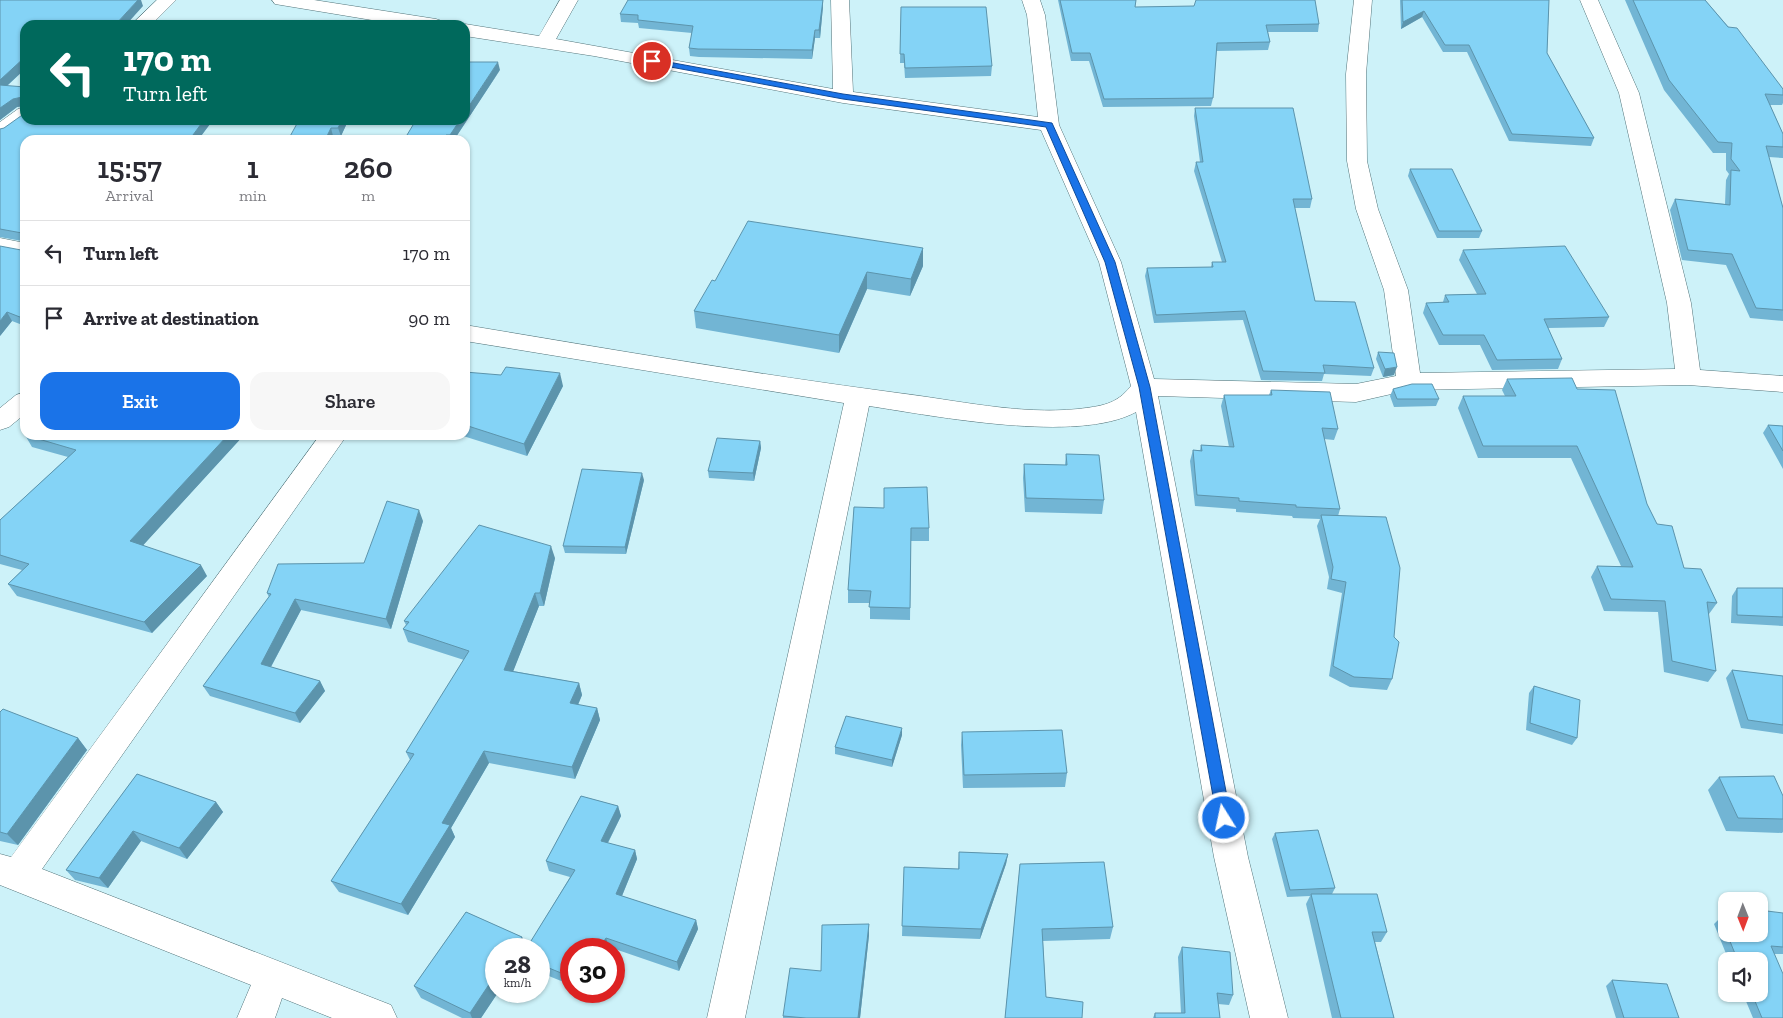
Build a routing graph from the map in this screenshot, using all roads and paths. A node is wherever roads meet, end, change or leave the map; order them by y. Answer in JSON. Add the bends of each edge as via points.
{"nodes":[{"id":1,"x":167,"y":0,"type":"edge"},
{"id":2,"x":281,"y":0,"type":"edge"},
{"id":3,"x":569,"y":0,"type":"edge"},
{"id":4,"x":840,"y":0,"type":"edge"},
{"id":5,"x":1031,"y":0,"type":"edge"},
{"id":6,"x":1364,"y":0,"type":"edge"},
{"id":7,"x":1589,"y":0,"type":"edge"},
{"id":8,"x":145,"y":20,"type":"edge"},
{"id":9,"x":405,"y":20,"type":"edge"},
{"id":10,"x":470,"y":31,"type":"edge"},
{"id":11,"x":545,"y":42,"type":"junction"},
{"id":12,"x":843,"y":97,"type":"junction"},
{"id":13,"x":20,"y":117,"type":"edge"},
{"id":14,"x":1049,"y":125,"type":"junction"},
{"id":15,"x":0,"y":132,"type":"edge"},
{"id":16,"x":0,"y":245,"type":"edge"},
{"id":17,"x":20,"y":249,"type":"edge"},
{"id":18,"x":470,"y":334,"type":"edge"},
{"id":19,"x":1688,"y":378,"type":"junction"},
{"id":20,"x":1409,"y":382,"type":"junction"},
{"id":21,"x":1783,"y":384,"type":"edge"},
{"id":22,"x":1144,"y":387,"type":"junction"},
{"id":23,"x":858,"y":397,"type":"junction"},
{"id":24,"x":20,"y":405,"type":"edge"},
{"id":25,"x":0,"y":422,"type":"edge"},
{"id":26,"x":330,"y":440,"type":"edge"},
{"id":27,"x":8,"y":873,"type":"edge"},
{"id":28,"x":274,"y":976,"type":"junction"},
{"id":29,"x":256,"y":1018,"type":"edge"},
{"id":30,"x":378,"y":1018,"type":"edge"},
{"id":31,"x":726,"y":1018,"type":"edge"},
{"id":32,"x":1269,"y":1018,"type":"edge"}],
"edges":[{"from":1,"to":8,"type":"street"},
{"from":2,"to":9,"type":"street"},
{"from":3,"to":11,"type":"street"},
{"from":4,"to":12,"type":"street"},
{"from":5,"to":14,"type":"street","via":[[1036,15]]},
{"from":6,"to":20,"type":"street","via":[[1356,74],[1357,160],[1366,208],[1396,290]]},
{"from":7,"to":19,"type":"street","via":[[1629,93],[1679,303]]},
{"from":10,"to":11,"type":"street"},
{"from":11,"to":12,"type":"street"},
{"from":12,"to":14,"type":"street"},
{"from":13,"to":15,"type":"street"},
{"from":14,"to":22,"type":"street","via":[[1110,262]]},
{"from":16,"to":17,"type":"street"},
{"from":18,"to":23,"type":"street"},
{"from":19,"to":20,"type":"street"},
{"from":19,"to":21,"type":"street"},
{"from":20,"to":22,"type":"street","via":[[1356,393]]},
{"from":22,"to":23,"type":"street","via":[[1126,408],[1059,418]]},
{"from":22,"to":32,"type":"street","via":[[1231,857]]},
{"from":23,"to":31,"type":"street","via":[[764,856]]},
{"from":24,"to":25,"type":"street"},
{"from":26,"to":27,"type":"street"},
{"from":27,"to":28,"type":"street"},
{"from":28,"to":29,"type":"street"},
{"from":28,"to":30,"type":"street"}]}
